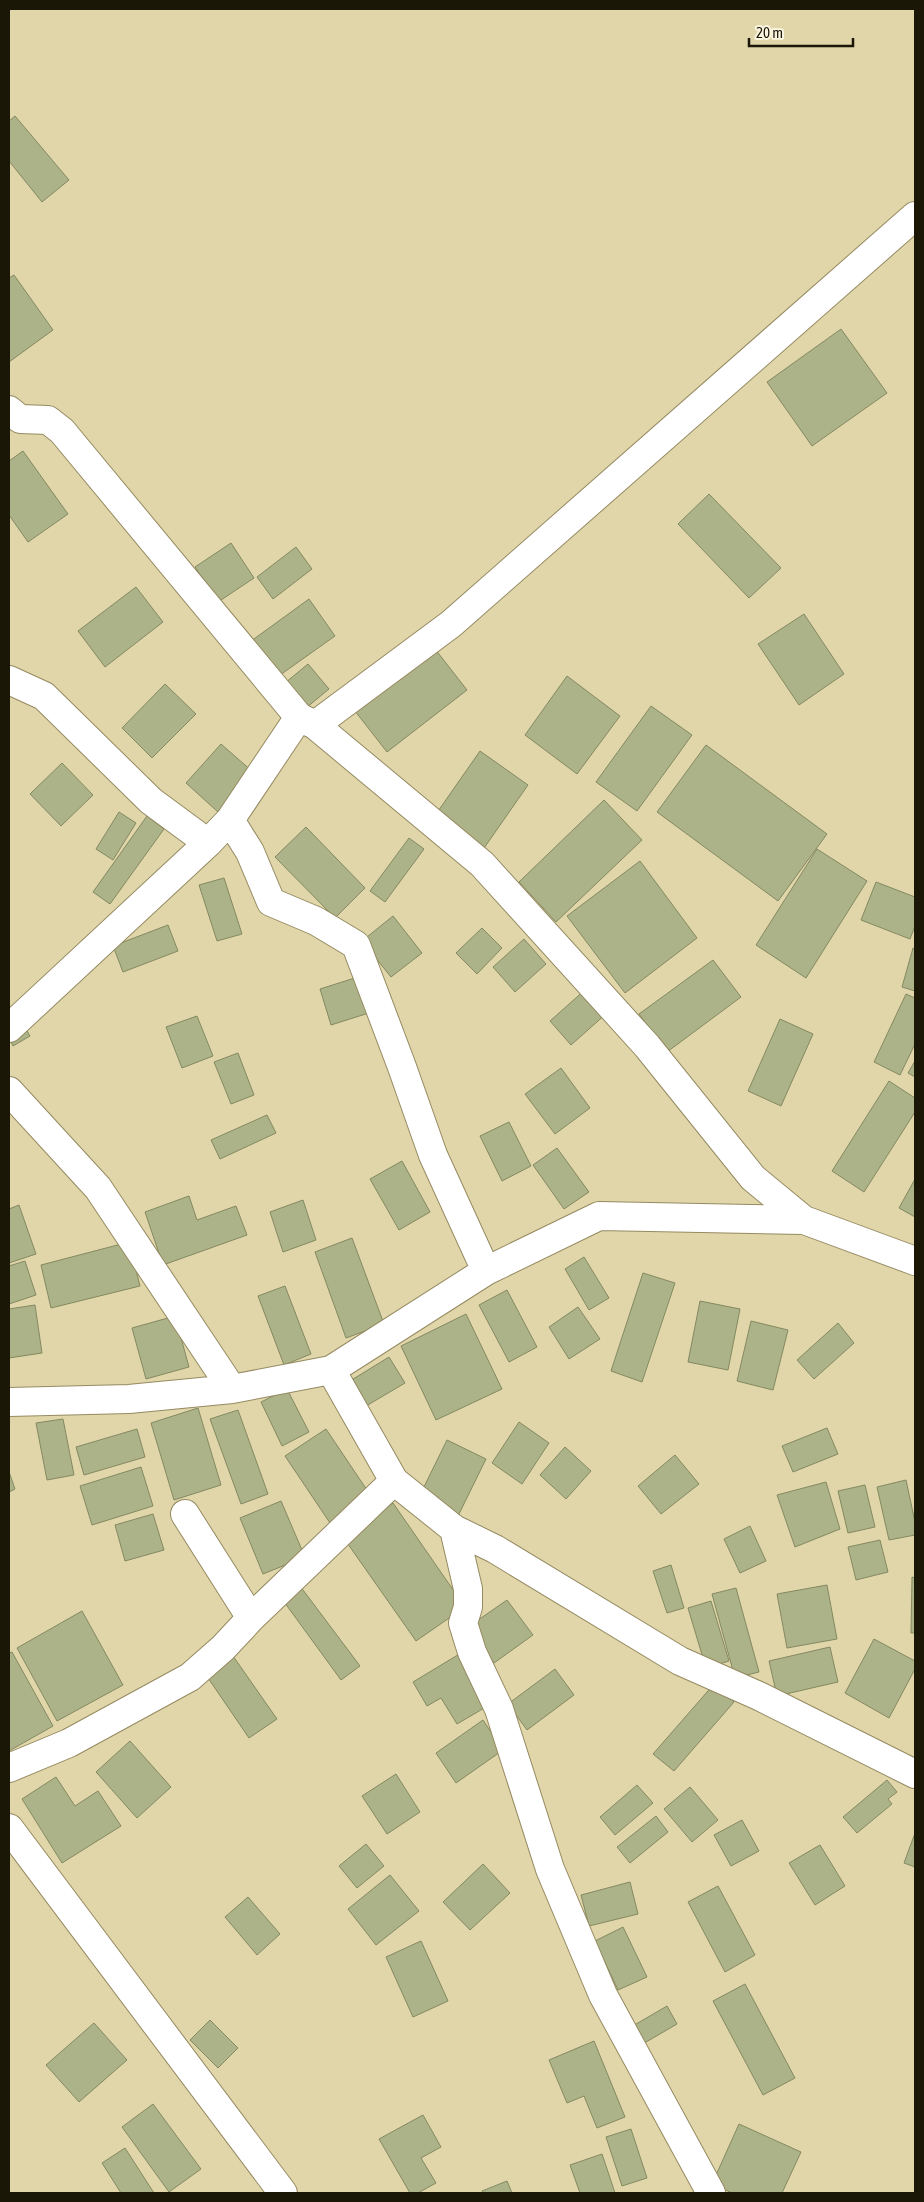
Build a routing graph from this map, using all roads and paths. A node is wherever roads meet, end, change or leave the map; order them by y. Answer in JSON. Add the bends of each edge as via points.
{"nodes":[{"id":1,"x":915,"y":216,"type":"edge"},
{"id":2,"x":9,"y":410,"type":"edge"},
{"id":3,"x":9,"y":680,"type":"edge"},
{"id":4,"x":307,"y":721,"type":"junction"},
{"id":5,"x":230,"y":820,"type":"junction"},
{"id":6,"x":208,"y":843,"type":"junction"},
{"id":7,"x":9,"y":1028,"type":"edge"},
{"id":8,"x":9,"y":1091,"type":"edge"},
{"id":9,"x":804,"y":1220,"type":"junction"},
{"id":10,"x":915,"y":1262,"type":"edge"},
{"id":11,"x":486,"y":1272,"type":"junction"},
{"id":12,"x":331,"y":1370,"type":"junction"},
{"id":13,"x":232,"y":1389,"type":"junction"},
{"id":14,"x":9,"y":1402,"type":"edge"},
{"id":15,"x":394,"y":1481,"type":"junction"},
{"id":16,"x":185,"y":1514,"type":"dead end"},
{"id":17,"x":454,"y":1529,"type":"junction"},
{"id":18,"x":251,"y":1618,"type":"junction"},
{"id":19,"x":9,"y":1768,"type":"edge"},
{"id":20,"x":915,"y":1774,"type":"edge"},
{"id":21,"x":9,"y":1828,"type":"edge"},
{"id":22,"x":283,"y":2193,"type":"edge"},
{"id":23,"x":711,"y":2193,"type":"edge"}],
"edges":[{"from":1,"to":4,"type":"street","via":[[451,624]]},
{"from":2,"to":4,"type":"street","via":[[20,419],[48,420],[62,431]]},
{"from":3,"to":6,"type":"street","via":[[44,696],[151,801]]},
{"from":4,"to":5,"type":"street"},
{"from":4,"to":9,"type":"street","via":[[482,864],[647,1046],[753,1178]]},
{"from":5,"to":6,"type":"street"},
{"from":5,"to":11,"type":"street","via":[[250,852],[271,902],[316,921],[356,945],[433,1155]]},
{"from":6,"to":7,"type":"street"},
{"from":8,"to":13,"type":"street","via":[[98,1188]]},
{"from":9,"to":10,"type":"street"},
{"from":9,"to":11,"type":"street","via":[[599,1216]]},
{"from":11,"to":12,"type":"street"},
{"from":12,"to":13,"type":"street"},
{"from":12,"to":15,"type":"street"},
{"from":13,"to":14,"type":"street","via":[[129,1399]]},
{"from":15,"to":17,"type":"street"},
{"from":15,"to":18,"type":"street"},
{"from":16,"to":18,"type":"street"},
{"from":17,"to":20,"type":"street","via":[[495,1549],[680,1662],[759,1696]]},
{"from":17,"to":23,"type":"street","via":[[468,1588],[468,1607],[463,1622],[472,1652],[499,1709],[550,1869],[603,1995]]},
{"from":18,"to":19,"type":"street","via":[[190,1677],[69,1743]]},
{"from":21,"to":22,"type":"street"}]}
